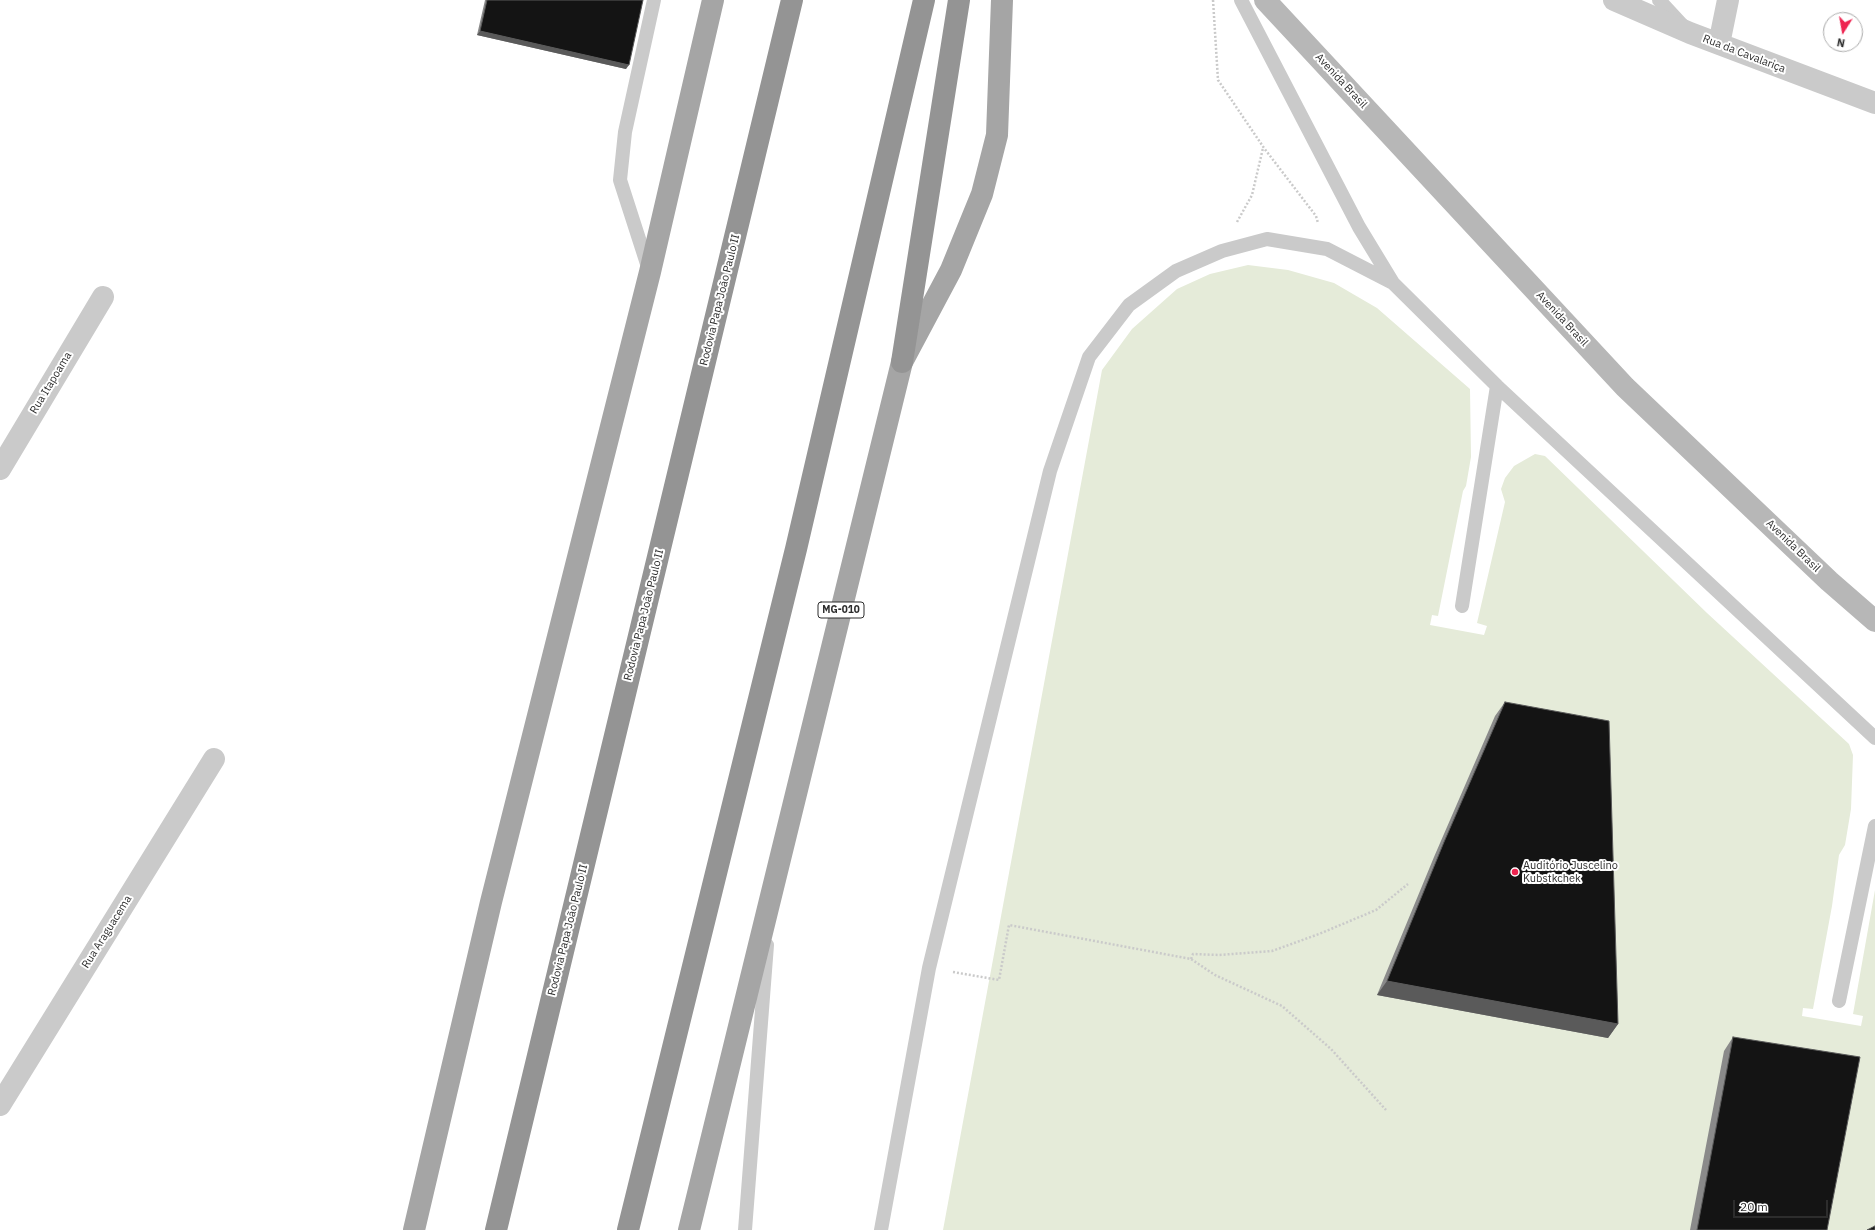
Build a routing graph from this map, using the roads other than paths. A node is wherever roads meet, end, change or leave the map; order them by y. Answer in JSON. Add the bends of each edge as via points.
{"nodes":[{"id":1,"x":654,"y":0,"type":"edge"},
{"id":2,"x":713,"y":0,"type":"edge"},
{"id":3,"x":792,"y":0,"type":"edge"},
{"id":4,"x":924,"y":0,"type":"edge"},
{"id":5,"x":959,"y":0,"type":"edge"},
{"id":6,"x":1002,"y":0,"type":"edge"},
{"id":7,"x":1241,"y":0,"type":"edge"},
{"id":8,"x":1266,"y":0,"type":"edge"},
{"id":9,"x":1614,"y":0,"type":"edge"},
{"id":10,"x":1659,"y":0,"type":"edge"},
{"id":11,"x":1728,"y":0,"type":"edge"},
{"id":12,"x":1690,"y":33,"type":"junction"},
{"id":13,"x":1719,"y":44,"type":"junction"},
{"id":14,"x":1875,"y":104,"type":"edge"},
{"id":15,"x":650,"y":272,"type":"junction"},
{"id":16,"x":1393,"y":283,"type":"junction"},
{"id":17,"x":102,"y":297,"type":"dead end"},
{"id":18,"x":902,"y":362,"type":"junction"},
{"id":19,"x":1497,"y":386,"type":"junction"},
{"id":20,"x":0,"y":468,"type":"edge"},
{"id":21,"x":1462,"y":606,"type":"dead end"},
{"id":22,"x":1875,"y":621,"type":"edge"},
{"id":23,"x":1875,"y":738,"type":"edge"},
{"id":24,"x":214,"y":759,"type":"dead end"},
{"id":25,"x":1875,"y":826,"type":"edge"},
{"id":26,"x":771,"y":895,"type":"junction"},
{"id":27,"x":1839,"y":1001,"type":"dead end"},
{"id":28,"x":0,"y":1105,"type":"edge"},
{"id":29,"x":414,"y":1230,"type":"edge"},
{"id":30,"x":496,"y":1230,"type":"edge"},
{"id":31,"x":628,"y":1230,"type":"edge"},
{"id":32,"x":689,"y":1230,"type":"edge"},
{"id":33,"x":745,"y":1230,"type":"edge"},
{"id":34,"x":881,"y":1230,"type":"edge"}],
"edges":[{"from":1,"to":15,"type":"lane","via":[[625,132],[620,180]]},
{"from":2,"to":15,"type":"main road"},
{"from":3,"to":30,"type":"highway","name":"Rodovia Papa João Paulo II"},
{"from":4,"to":31,"type":"highway","via":[[796,549]]},
{"from":5,"to":18,"type":"highway"},
{"from":6,"to":18,"type":"main road","number":"MG-010","via":[[997,134],[982,194],[951,270]]},
{"from":7,"to":16,"type":"lane","via":[[1359,227]]},
{"from":8,"to":22,"type":"street","name":"Avenida Brasil","via":[[1625,387],[1829,581]]},
{"from":9,"to":12,"type":"street","name":"Rua da Cavalariça"},
{"from":10,"to":12,"type":"lane"},
{"from":11,"to":13,"type":"street"},
{"from":12,"to":13,"type":"street","name":"Rua da Cavalariça"},
{"from":13,"to":14,"type":"street","name":"Rua da Cavalariça"},
{"from":15,"to":29,"type":"main road","via":[[491,902]]},
{"from":16,"to":19,"type":"lane"},
{"from":16,"to":34,"type":"lane","via":[[1327,249],[1267,239],[1222,251],[1176,271],[1129,305],[1089,357],[1050,471],[929,968]]},
{"from":17,"to":20,"type":"street","name":"Rua Itapoama"},
{"from":18,"to":26,"type":"main road","number":"MG-010"},
{"from":19,"to":21,"type":"lane"},
{"from":19,"to":23,"type":"lane"},
{"from":24,"to":28,"type":"street","name":"Rua Araguacema"},
{"from":25,"to":27,"type":"lane"},
{"from":26,"to":32,"type":"main road","number":"MG-010"},
{"from":26,"to":33,"type":"lane"}]}
